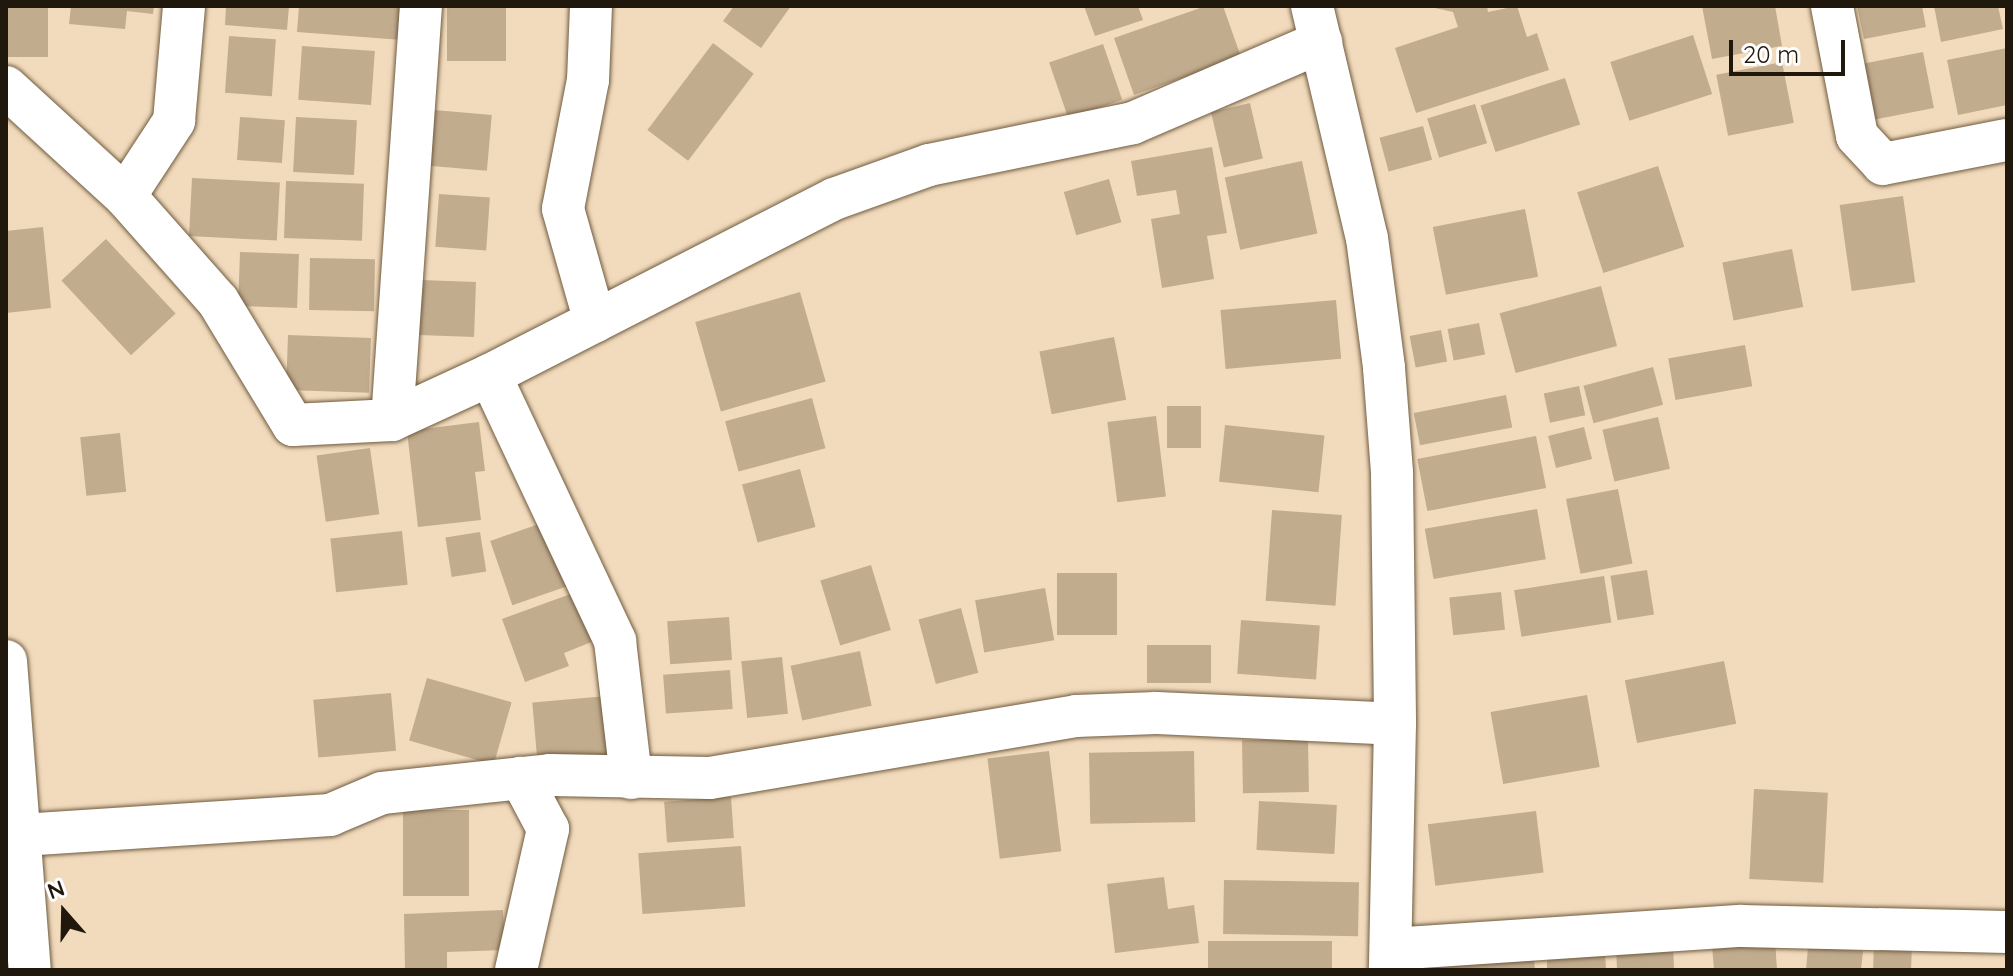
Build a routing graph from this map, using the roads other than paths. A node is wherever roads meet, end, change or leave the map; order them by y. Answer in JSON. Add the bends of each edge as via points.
{"nodes":[{"id":1,"x":184,"y":6,"type":"edge"},
{"id":2,"x":421,"y":6,"type":"edge"},
{"id":3,"x":591,"y":6,"type":"edge"},
{"id":4,"x":1832,"y":6,"type":"edge"},
{"id":5,"x":1317,"y":24,"type":"edge"},
{"id":6,"x":6,"y":87,"type":"edge"},
{"id":7,"x":2007,"y":140,"type":"edge"},
{"id":8,"x":125,"y":196,"type":"junction"},
{"id":9,"x":595,"y":322,"type":"junction"},
{"id":10,"x":490,"y":375,"type":"junction"},
{"id":11,"x":392,"y":420,"type":"junction"},
{"id":12,"x":6,"y":661,"type":"edge"},
{"id":13,"x":1395,"y":724,"type":"junction"},
{"id":14,"x":521,"y":778,"type":"junction"},
{"id":15,"x":631,"y":778,"type":"junction"},
{"id":16,"x":12,"y":835,"type":"edge"},
{"id":17,"x":2007,"y":932,"type":"edge"},
{"id":18,"x":1390,"y":960,"type":"edge"},
{"id":19,"x":30,"y":970,"type":"edge"},
{"id":20,"x":516,"y":970,"type":"edge"}],
"edges":[{"from":1,"to":8,"type":"street","via":[[174,121]]},
{"from":2,"to":11,"type":"street"},
{"from":3,"to":9,"type":"street","via":[[588,80],[563,209]]},
{"from":4,"to":7,"type":"street","via":[[1857,136],[1883,164]]},
{"from":5,"to":9,"type":"street","via":[[1133,123],[929,165],[834,199]]},
{"from":5,"to":13,"type":"street","via":[[1367,238],[1384,368],[1392,473]]},
{"from":6,"to":8,"type":"street"},
{"from":8,"to":11,"type":"street","via":[[218,301],[293,425]]},
{"from":9,"to":10,"type":"street"},
{"from":10,"to":11,"type":"street"},
{"from":10,"to":15,"type":"street","via":[[615,641]]},
{"from":12,"to":16,"type":"street"},
{"from":13,"to":15,"type":"street","via":[[1156,713],[1076,716],[710,778]]},
{"from":13,"to":18,"type":"street"},
{"from":14,"to":15,"type":"street"},
{"from":14,"to":16,"type":"street","via":[[382,793],[330,815]]},
{"from":14,"to":20,"type":"street","via":[[548,829]]},
{"from":16,"to":19,"type":"street"},
{"from":17,"to":18,"type":"street","via":[[1741,926]]}]}
